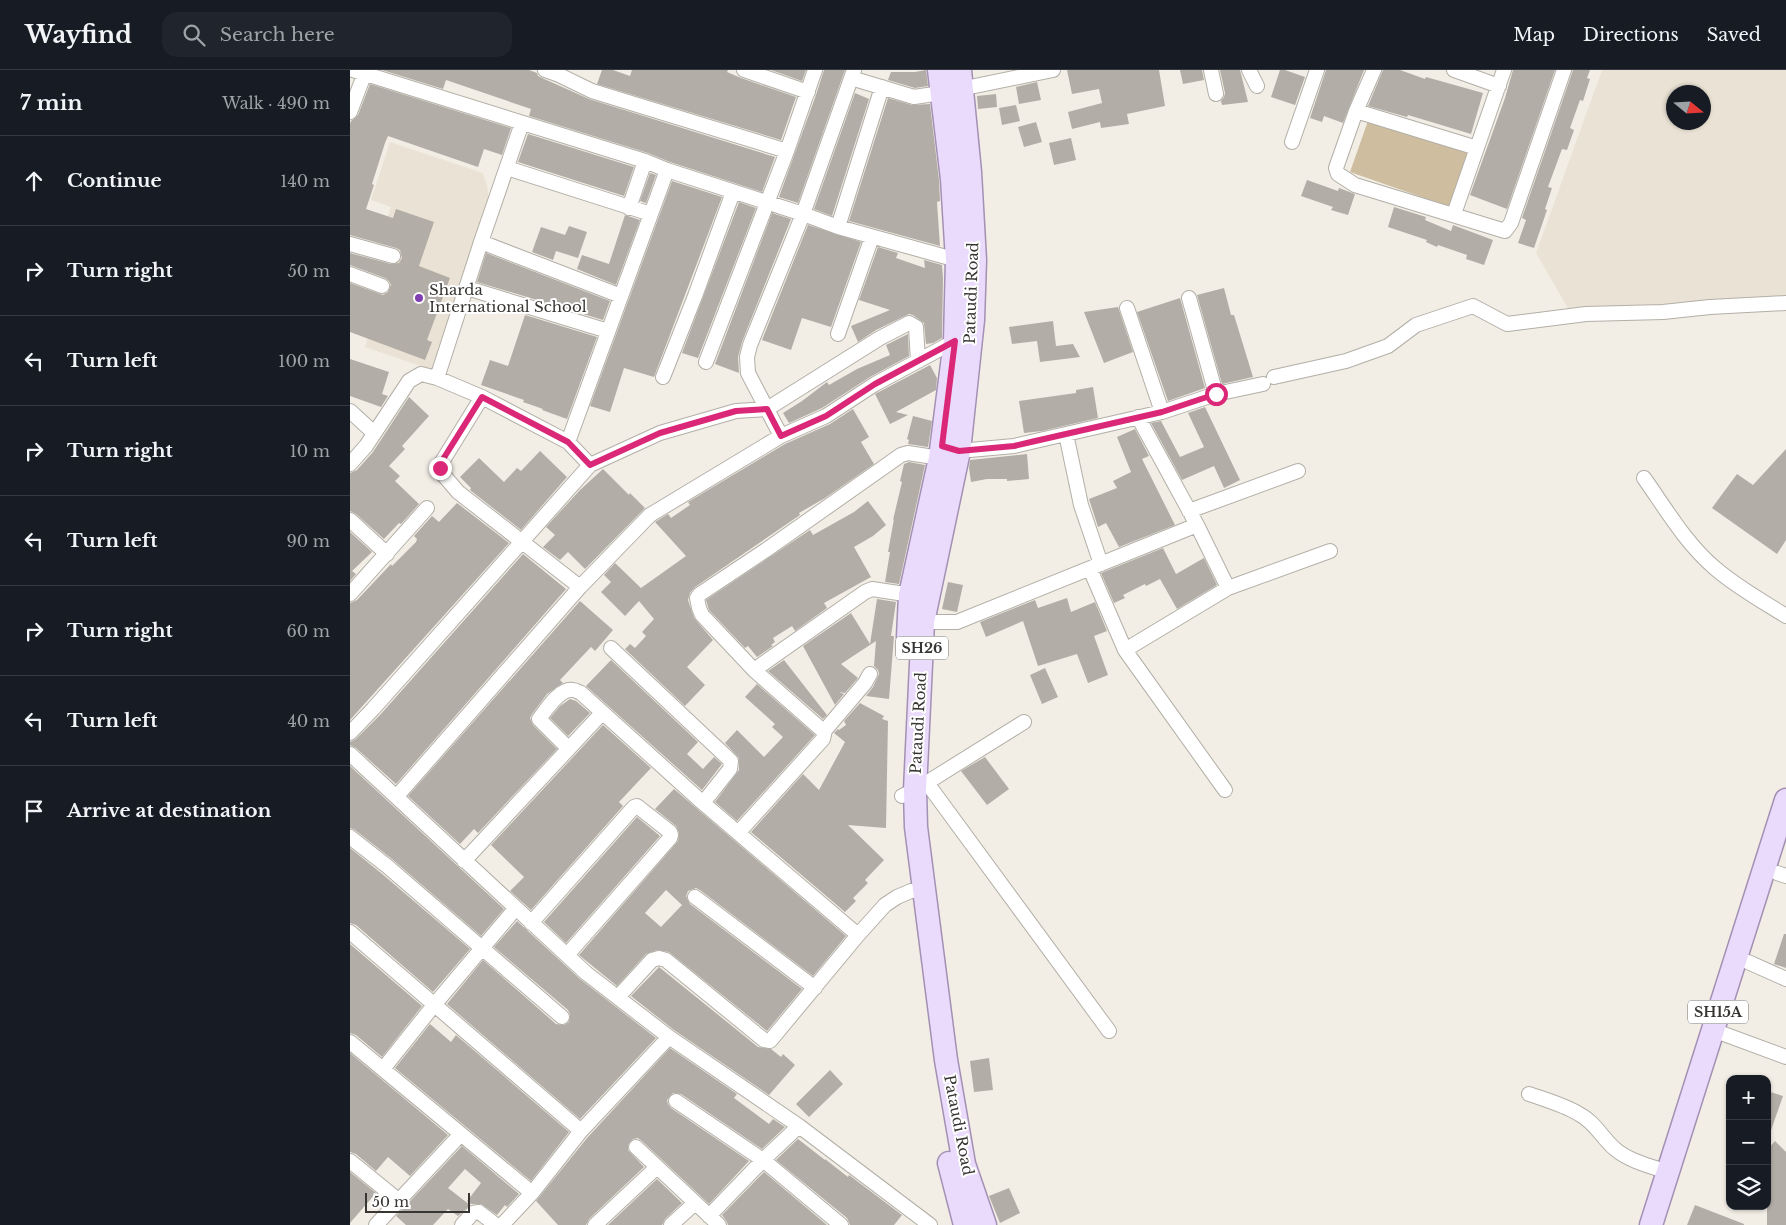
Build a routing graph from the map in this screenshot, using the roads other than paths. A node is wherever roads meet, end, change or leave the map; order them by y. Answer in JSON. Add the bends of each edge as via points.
{"nodes":[{"id":1,"x":545,"y":70,"type":"edge"},
{"id":2,"x":744,"y":70,"type":"edge"},
{"id":3,"x":815,"y":70,"type":"edge"},
{"id":4,"x":939,"y":70,"type":"edge"},
{"id":5,"x":1053,"y":70,"type":"edge"},
{"id":6,"x":1211,"y":70,"type":"edge"},
{"id":7,"x":1249,"y":70,"type":"edge"},
{"id":8,"x":1317,"y":70,"type":"edge"},
{"id":9,"x":1374,"y":70,"type":"edge"},
{"id":10,"x":1454,"y":70,"type":"edge"},
{"id":11,"x":1504,"y":70,"type":"edge"},
{"id":12,"x":1564,"y":70,"type":"edge"},
{"id":13,"x":361,"y":71,"type":"edge"},
{"id":14,"x":853,"y":74,"type":"edge"},
{"id":15,"x":954,"y":84,"type":"edge"},
{"id":16,"x":1257,"y":86,"type":"dead end"},
{"id":17,"x":1499,"y":86,"type":"junction"},
{"id":18,"x":882,"y":87,"type":"junction"},
{"id":19,"x":808,"y":92,"type":"junction"},
{"id":20,"x":1216,"y":94,"type":"dead end"},
{"id":21,"x":1356,"y":111,"type":"junction"},
{"id":22,"x":350,"y":112,"type":"edge"},
{"id":23,"x":522,"y":123,"type":"junction"},
{"id":24,"x":1292,"y":142,"type":"dead end"},
{"id":25,"x":1477,"y":148,"type":"junction"},
{"id":26,"x":787,"y":152,"type":"junction"},
{"id":27,"x":645,"y":161,"type":"junction"},
{"id":28,"x":507,"y":168,"type":"junction"},
{"id":29,"x":666,"y":170,"type":"junction"},
{"id":30,"x":733,"y":192,"type":"junction"},
{"id":31,"x":766,"y":202,"type":"junction"},
{"id":32,"x":629,"y":208,"type":"junction"},
{"id":33,"x":651,"y":214,"type":"junction"},
{"id":34,"x":803,"y":214,"type":"junction"},
{"id":35,"x":1454,"y":214,"type":"junction"},
{"id":36,"x":838,"y":227,"type":"junction"},
{"id":37,"x":872,"y":238,"type":"junction"},
{"id":38,"x":481,"y":242,"type":"junction"},
{"id":39,"x":350,"y":244,"type":"edge"},
{"id":40,"x":393,"y":256,"type":"dead end"},
{"id":41,"x":966,"y":260,"type":"junction"},
{"id":42,"x":350,"y":274,"type":"edge"},
{"id":43,"x":382,"y":286,"type":"dead end"},
{"id":44,"x":467,"y":288,"type":"junction"},
{"id":45,"x":621,"y":296,"type":"junction"},
{"id":46,"x":1189,"y":298,"type":"dead end"},
{"id":47,"x":1786,"y":303,"type":"edge"},
{"id":48,"x":1127,"y":308,"type":"dead end"},
{"id":49,"x":608,"y":331,"type":"junction"},
{"id":50,"x":838,"y":334,"type":"dead end"},
{"id":51,"x":955,"y":341,"type":"junction"},
{"id":52,"x":918,"y":361,"type":"junction"},
{"id":53,"x":706,"y":362,"type":"dead end"},
{"id":54,"x":663,"y":377,"type":"dead end"},
{"id":55,"x":437,"y":378,"type":"junction"},
{"id":56,"x":1216,"y":394,"type":"junction"},
{"id":57,"x":482,"y":397,"type":"junction"},
{"id":58,"x":767,"y":409,"type":"junction"},
{"id":59,"x":350,"y":411,"type":"edge"},
{"id":60,"x":1162,"y":412,"type":"junction"},
{"id":61,"x":1138,"y":417,"type":"junction"},
{"id":62,"x":374,"y":433,"type":"junction"},
{"id":63,"x":1066,"y":434,"type":"junction"},
{"id":64,"x":781,"y":436,"type":"junction"},
{"id":65,"x":568,"y":442,"type":"junction"},
{"id":66,"x":947,"y":452,"type":"junction"},
{"id":67,"x":350,"y":464,"type":"edge"},
{"id":68,"x":590,"y":465,"type":"junction"},
{"id":69,"x":1298,"y":472,"type":"dead end"},
{"id":70,"x":1644,"y":478,"type":"dead end"},
{"id":71,"x":426,"y":508,"type":"dead end"},
{"id":72,"x":1189,"y":511,"type":"junction"},
{"id":73,"x":350,"y":520,"type":"edge"},
{"id":74,"x":1197,"y":525,"type":"junction"},
{"id":75,"x":521,"y":542,"type":"junction"},
{"id":76,"x":1330,"y":551,"type":"dead end"},
{"id":77,"x":387,"y":554,"type":"junction"},
{"id":78,"x":1096,"y":567,"type":"junction"},
{"id":79,"x":580,"y":587,"type":"junction"},
{"id":80,"x":1228,"y":588,"type":"junction"},
{"id":81,"x":350,"y":594,"type":"edge"},
{"id":82,"x":919,"y":597,"type":"junction"},
{"id":83,"x":1786,"y":616,"type":"edge"},
{"id":84,"x":916,"y":622,"type":"junction"},
{"id":85,"x":611,"y":648,"type":"dead end"},
{"id":86,"x":1125,"y":650,"type":"junction"},
{"id":87,"x":754,"y":670,"type":"junction"},
{"id":88,"x":870,"y":674,"type":"dead end"},
{"id":89,"x":602,"y":713,"type":"junction"},
{"id":90,"x":1024,"y":722,"type":"dead end"},
{"id":91,"x":825,"y":730,"type":"junction"},
{"id":92,"x":350,"y":733,"type":"edge"},
{"id":93,"x":568,"y":748,"type":"junction"},
{"id":94,"x":350,"y":754,"type":"edge"},
{"id":95,"x":915,"y":790,"type":"junction"},
{"id":96,"x":1225,"y":790,"type":"dead end"},
{"id":97,"x":396,"y":796,"type":"junction"},
{"id":98,"x":1786,"y":800,"type":"edge"},
{"id":99,"x":703,"y":803,"type":"junction"},
{"id":100,"x":738,"y":833,"type":"junction"},
{"id":101,"x":350,"y":837,"type":"edge"},
{"id":102,"x":1786,"y":845,"type":"edge"},
{"id":103,"x":464,"y":861,"type":"junction"},
{"id":104,"x":1781,"y":875,"type":"edge"},
{"id":105,"x":917,"y":891,"type":"junction"},
{"id":106,"x":695,"y":897,"type":"dead end"},
{"id":107,"x":516,"y":908,"type":"junction"},
{"id":108,"x":531,"y":922,"type":"junction"},
{"id":109,"x":350,"y":932,"type":"edge"},
{"id":110,"x":858,"y":935,"type":"junction"},
{"id":111,"x":482,"y":947,"type":"junction"},
{"id":112,"x":567,"y":955,"type":"junction"},
{"id":113,"x":1748,"y":962,"type":"junction"},
{"id":114,"x":1786,"y":980,"type":"edge"},
{"id":115,"x":815,"y":988,"type":"junction"},
{"id":116,"x":618,"y":998,"type":"junction"},
{"id":117,"x":434,"y":1005,"type":"junction"},
{"id":118,"x":562,"y":1017,"type":"dead end"},
{"id":119,"x":1109,"y":1031,"type":"dead end"},
{"id":120,"x":1720,"y":1032,"type":"junction"},
{"id":121,"x":669,"y":1036,"type":"junction"},
{"id":122,"x":350,"y":1042,"type":"edge"},
{"id":123,"x":1786,"y":1057,"type":"edge"},
{"id":124,"x":384,"y":1069,"type":"junction"},
{"id":125,"x":1529,"y":1094,"type":"dead end"},
{"id":126,"x":676,"y":1101,"type":"dead end"},
{"id":127,"x":799,"y":1126,"type":"junction"},
{"id":128,"x":581,"y":1131,"type":"junction"},
{"id":129,"x":461,"y":1134,"type":"junction"},
{"id":130,"x":636,"y":1147,"type":"dead end"},
{"id":131,"x":763,"y":1160,"type":"junction"},
{"id":132,"x":350,"y":1161,"type":"edge"},
{"id":133,"x":657,"y":1167,"type":"junction"},
{"id":134,"x":1668,"y":1172,"type":"junction"},
{"id":135,"x":532,"y":1193,"type":"junction"},
{"id":136,"x":398,"y":1200,"type":"junction"},
{"id":137,"x":695,"y":1203,"type":"junction"},
{"id":138,"x":714,"y":1221,"type":"edge"},
{"id":139,"x":376,"y":1225,"type":"edge"},
{"id":140,"x":462,"y":1225,"type":"edge"},
{"id":141,"x":496,"y":1225,"type":"edge"},
{"id":142,"x":502,"y":1225,"type":"edge"},
{"id":143,"x":595,"y":1225,"type":"edge"},
{"id":144,"x":672,"y":1225,"type":"edge"},
{"id":145,"x":841,"y":1225,"type":"edge"},
{"id":146,"x":930,"y":1225,"type":"edge"},
{"id":147,"x":965,"y":1225,"type":"edge"},
{"id":148,"x":985,"y":1225,"type":"edge"},
{"id":149,"x":1651,"y":1225,"type":"edge"},
{"id":150,"x":1664,"y":1225,"type":"edge"}],
"edges":[{"from":1,"to":26,"type":"street","via":[[600,93]]},
{"from":2,"to":19,"type":"street"},
{"from":3,"to":19,"type":"street"},
{"from":4,"to":15,"type":"main road","number":"SH26"},
{"from":5,"to":15,"type":"street"},
{"from":6,"to":20,"type":"street"},
{"from":7,"to":16,"type":"street"},
{"from":8,"to":24,"type":"street"},
{"from":9,"to":21,"type":"street"},
{"from":10,"to":17,"type":"street"},
{"from":11,"to":17,"type":"street"},
{"from":12,"to":35,"type":"street","via":[[1509,227],[1505,231],[1499,230]]},
{"from":13,"to":22,"type":"street"},
{"from":13,"to":23,"type":"street"},
{"from":14,"to":18,"type":"street"},
{"from":14,"to":34,"type":"street"},
{"from":15,"to":18,"type":"street","via":[[914,97]]},
{"from":15,"to":41,"type":"main road","number":"SH26","via":[[952,179]]},
{"from":17,"to":25,"type":"street"},
{"from":18,"to":36,"type":"street"},
{"from":19,"to":26,"type":"street"},
{"from":21,"to":25,"type":"street"},
{"from":21,"to":35,"type":"street","via":[[1336,168],[1338,174],[1356,185]]},
{"from":23,"to":27,"type":"street"},
{"from":23,"to":28,"type":"street"},
{"from":25,"to":35,"type":"street"},
{"from":26,"to":31,"type":"street"},
{"from":27,"to":29,"type":"street"},
{"from":27,"to":32,"type":"street"},
{"from":28,"to":32,"type":"street"},
{"from":28,"to":38,"type":"street"},
{"from":29,"to":30,"type":"street"},
{"from":29,"to":33,"type":"street"},
{"from":30,"to":31,"type":"street"},
{"from":30,"to":54,"type":"street"},
{"from":31,"to":34,"type":"street"},
{"from":31,"to":53,"type":"street"},
{"from":32,"to":33,"type":"street"},
{"from":33,"to":45,"type":"street"},
{"from":34,"to":36,"type":"street"},
{"from":34,"to":58,"type":"street","via":[[747,357],[748,374]]},
{"from":36,"to":37,"type":"street"},
{"from":37,"to":41,"type":"street"},
{"from":37,"to":50,"type":"street"},
{"from":38,"to":44,"type":"street"},
{"from":38,"to":45,"type":"street"},
{"from":39,"to":40,"type":"street"},
{"from":41,"to":51,"type":"main road","number":"SH26"},
{"from":41,"to":66,"type":"main road","name":"Pataudi Road","number":"SH26","via":[[973,320]]},
{"from":42,"to":43,"type":"street"},
{"from":44,"to":49,"type":"street"},
{"from":44,"to":55,"type":"street"},
{"from":45,"to":49,"type":"street"},
{"from":46,"to":56,"type":"street"},
{"from":47,"to":56,"type":"street","via":[[1586,314],[1508,324],[1473,306],[1416,325],[1380,349]]},
{"from":48,"to":60,"type":"street"},
{"from":49,"to":65,"type":"street"},
{"from":51,"to":52,"type":"street"},
{"from":51,"to":66,"type":"main road","number":"SH26"},
{"from":52,"to":58,"type":"street","via":[[916,327],[909,323]]},
{"from":52,"to":64,"type":"street","via":[[826,416]]},
{"from":55,"to":57,"type":"street"},
{"from":55,"to":62,"type":"street","via":[[421,374],[409,381]]},
{"from":56,"to":60,"type":"street"},
{"from":57,"to":65,"type":"street"},
{"from":57,"to":75,"type":"street","via":[[440,464],[441,472],[458,492]]},
{"from":58,"to":64,"type":"street"},
{"from":58,"to":68,"type":"street","via":[[736,411],[660,433]]},
{"from":59,"to":62,"type":"street"},
{"from":60,"to":61,"type":"street"},
{"from":61,"to":63,"type":"street"},
{"from":61,"to":72,"type":"street"},
{"from":62,"to":67,"type":"street"},
{"from":63,"to":66,"type":"street","via":[[1014,446]]},
{"from":63,"to":78,"type":"street"},
{"from":64,"to":79,"type":"street","via":[[650,515]]},
{"from":65,"to":68,"type":"street"},
{"from":66,"to":82,"type":"main road","number":"SH26"},
{"from":66,"to":87,"type":"street","via":[[901,455],[696,598],[702,615]]},
{"from":68,"to":75,"type":"street"},
{"from":69,"to":72,"type":"street"},
{"from":70,"to":83,"type":"street","via":[[1686,537],[1714,568]]},
{"from":71,"to":77,"type":"street"},
{"from":72,"to":74,"type":"street"},
{"from":73,"to":77,"type":"street"},
{"from":74,"to":78,"type":"street"},
{"from":74,"to":80,"type":"street"},
{"from":75,"to":79,"type":"street"},
{"from":75,"to":92,"type":"street"},
{"from":76,"to":80,"type":"street"},
{"from":77,"to":81,"type":"street"},
{"from":78,"to":84,"type":"street","via":[[957,622]]},
{"from":78,"to":86,"type":"street"},
{"from":79,"to":97,"type":"street"},
{"from":80,"to":86,"type":"street"},
{"from":82,"to":84,"type":"main road","number":"SH26"},
{"from":82,"to":87,"type":"street","via":[[872,589],[865,592]]},
{"from":84,"to":95,"type":"main road","number":"SH26","via":[[901,781]]},
{"from":85,"to":99,"type":"street","via":[[731,760],[730,769]]},
{"from":86,"to":96,"type":"street"},
{"from":87,"to":91,"type":"street"},
{"from":88,"to":91,"type":"street"},
{"from":89,"to":93,"type":"street"},
{"from":89,"to":93,"type":"street","via":[[581,693],[573,690],[560,694],[539,719]]},
{"from":89,"to":99,"type":"street"},
{"from":90,"to":95,"type":"street"},
{"from":91,"to":100,"type":"street","via":[[823,739]]},
{"from":93,"to":103,"type":"street"},
{"from":94,"to":97,"type":"street"},
{"from":95,"to":105,"type":"main road","number":"SH26"},
{"from":95,"to":119,"type":"street"},
{"from":97,"to":103,"type":"street"},
{"from":98,"to":120,"type":"main road","number":"SH15A"},
{"from":99,"to":100,"type":"street"},
{"from":100,"to":110,"type":"street"},
{"from":101,"to":111,"type":"street"},
{"from":102,"to":104,"type":"main road","number":"SH15A"},
{"from":103,"to":107,"type":"street"},
{"from":104,"to":113,"type":"main road","number":"SH15A"},
{"from":105,"to":110,"type":"street","via":[[897,897],[885,905]]},
{"from":105,"to":147,"type":"main road","number":"SH26","via":[[944,1144]]},
{"from":105,"to":148,"type":"main road","name":"Pataudi Road","number":"SH26","via":[[964,1164]]},
{"from":106,"to":115,"type":"street"},
{"from":107,"to":108,"type":"street"},
{"from":107,"to":111,"type":"street"},
{"from":108,"to":112,"type":"street"},
{"from":108,"to":112,"type":"street","via":[[634,807],[637,806],[670,832],[670,838]]},
{"from":109,"to":117,"type":"street"},
{"from":110,"to":115,"type":"street"},
{"from":111,"to":117,"type":"street"},
{"from":111,"to":118,"type":"street"},
{"from":112,"to":116,"type":"street"},
{"from":113,"to":114,"type":"street"},
{"from":113,"to":120,"type":"main road","number":"SH15A"},
{"from":115,"to":116,"type":"street","via":[[768,1042],[666,960],[652,960]]},
{"from":116,"to":121,"type":"street"},
{"from":117,"to":124,"type":"street"},
{"from":117,"to":128,"type":"street"},
{"from":120,"to":123,"type":"street"},
{"from":120,"to":134,"type":"main road","number":"SH15A"},
{"from":120,"to":150,"type":"main road","number":"SH15A"},
{"from":121,"to":127,"type":"street"},
{"from":121,"to":128,"type":"street"},
{"from":122,"to":124,"type":"street"},
{"from":124,"to":129,"type":"street"},
{"from":125,"to":134,"type":"street","via":[[1579,1114],[1627,1158]]},
{"from":126,"to":131,"type":"street"},
{"from":127,"to":131,"type":"street"},
{"from":127,"to":146,"type":"street"},
{"from":128,"to":135,"type":"street"},
{"from":129,"to":135,"type":"street"},
{"from":129,"to":136,"type":"street"},
{"from":130,"to":133,"type":"street"},
{"from":131,"to":138,"type":"street"},
{"from":131,"to":145,"type":"street"},
{"from":132,"to":136,"type":"street"},
{"from":133,"to":137,"type":"street"},
{"from":133,"to":143,"type":"street"},
{"from":134,"to":149,"type":"main road","number":"SH15A"},
{"from":135,"to":142,"type":"street"},
{"from":136,"to":139,"type":"street"},
{"from":137,"to":138,"type":"street"},
{"from":137,"to":144,"type":"street"},
{"from":140,"to":141,"type":"street","via":[[472,1213],[479,1212]]}]}
